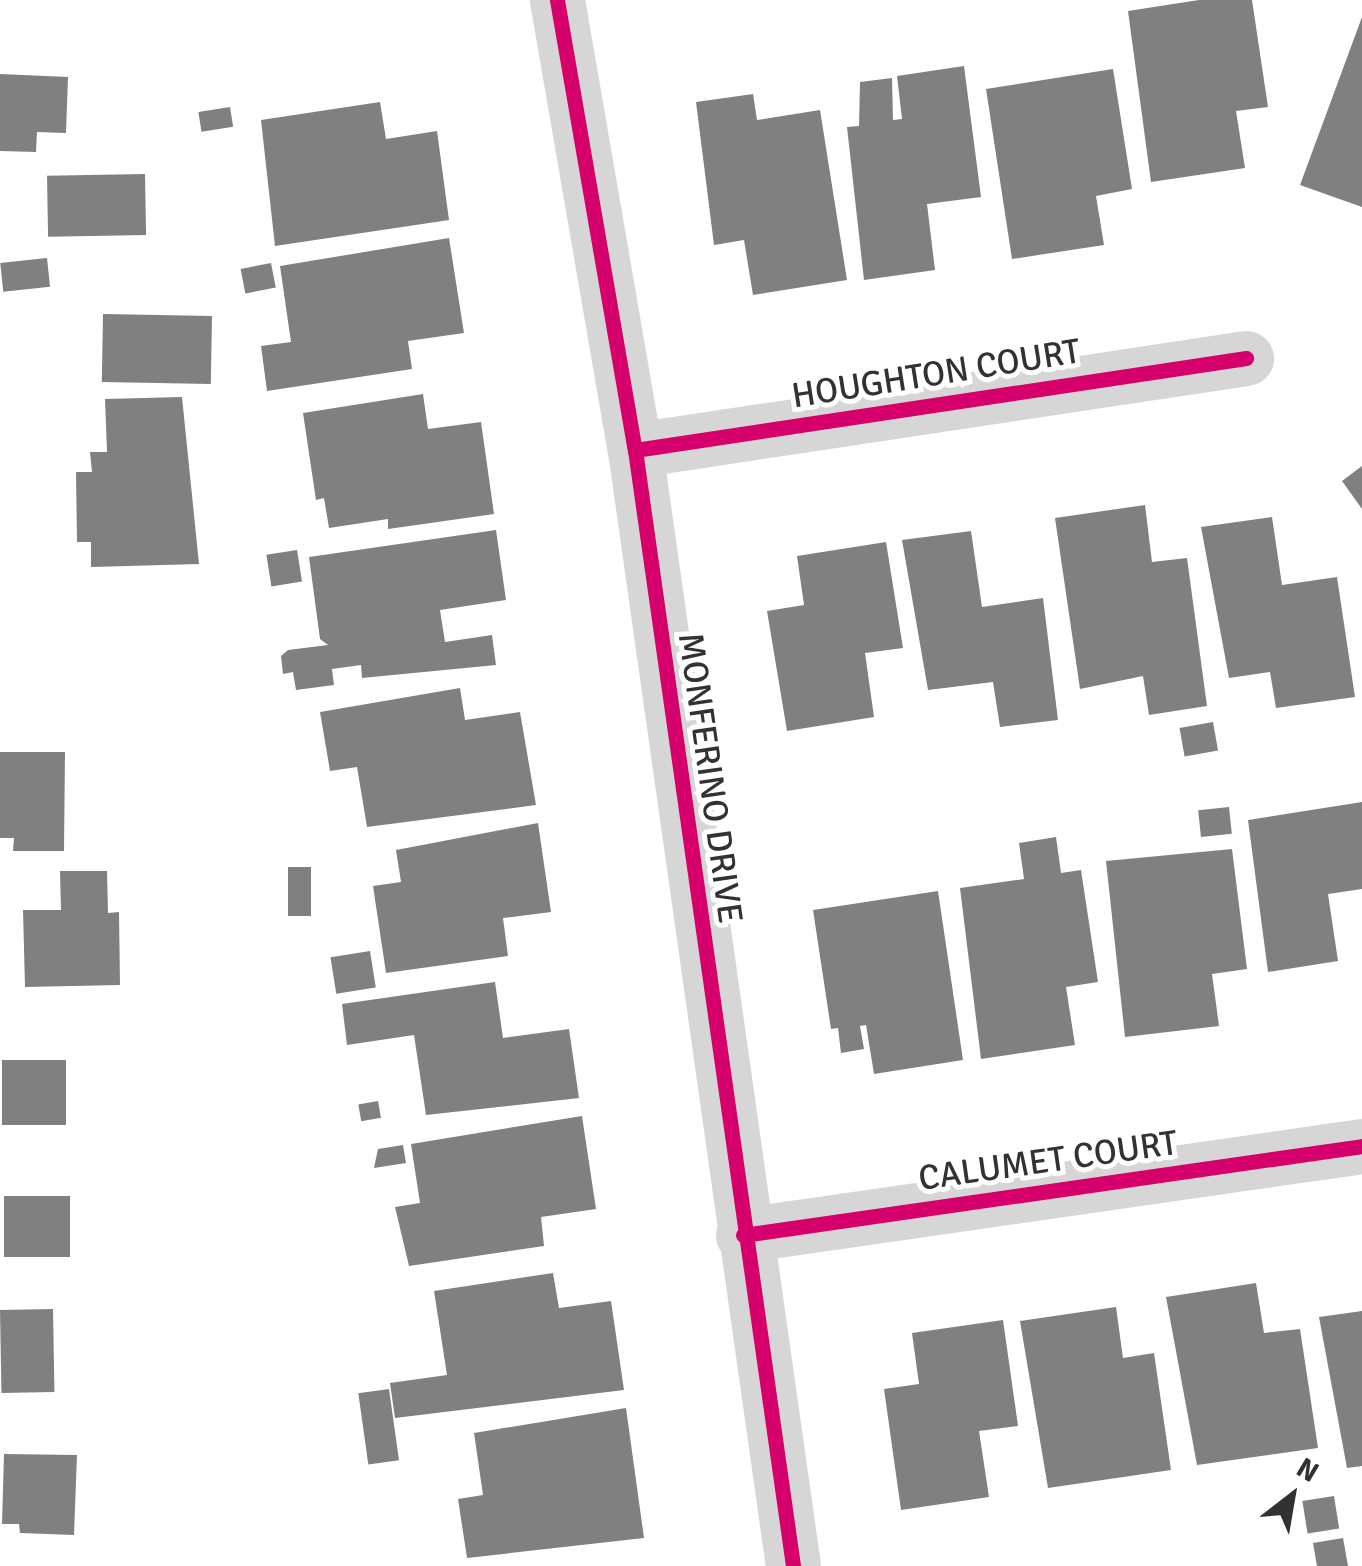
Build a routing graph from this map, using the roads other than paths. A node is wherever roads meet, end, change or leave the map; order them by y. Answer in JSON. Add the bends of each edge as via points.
{"nodes":[{"id":1,"x":556,"y":0,"type":"edge"},
{"id":2,"x":1246,"y":358,"type":"dead end"},
{"id":3,"x":635,"y":450,"type":"junction"},
{"id":4,"x":1362,"y":1146,"type":"edge"},
{"id":5,"x":744,"y":1236,"type":"junction"},
{"id":6,"x":794,"y":1566,"type":"edge"}],
"edges":[{"from":1,"to":3,"type":"street","name":"MONFERINO DRIVE"},
{"from":2,"to":3,"type":"street","name":"HOUGHTON COURT"},
{"from":3,"to":5,"type":"street","name":"MONFERINO DRIVE"},
{"from":4,"to":5,"type":"street","name":"CALUMET COURT"},
{"from":5,"to":6,"type":"street","name":"MONFERINO DRIVE"}]}
